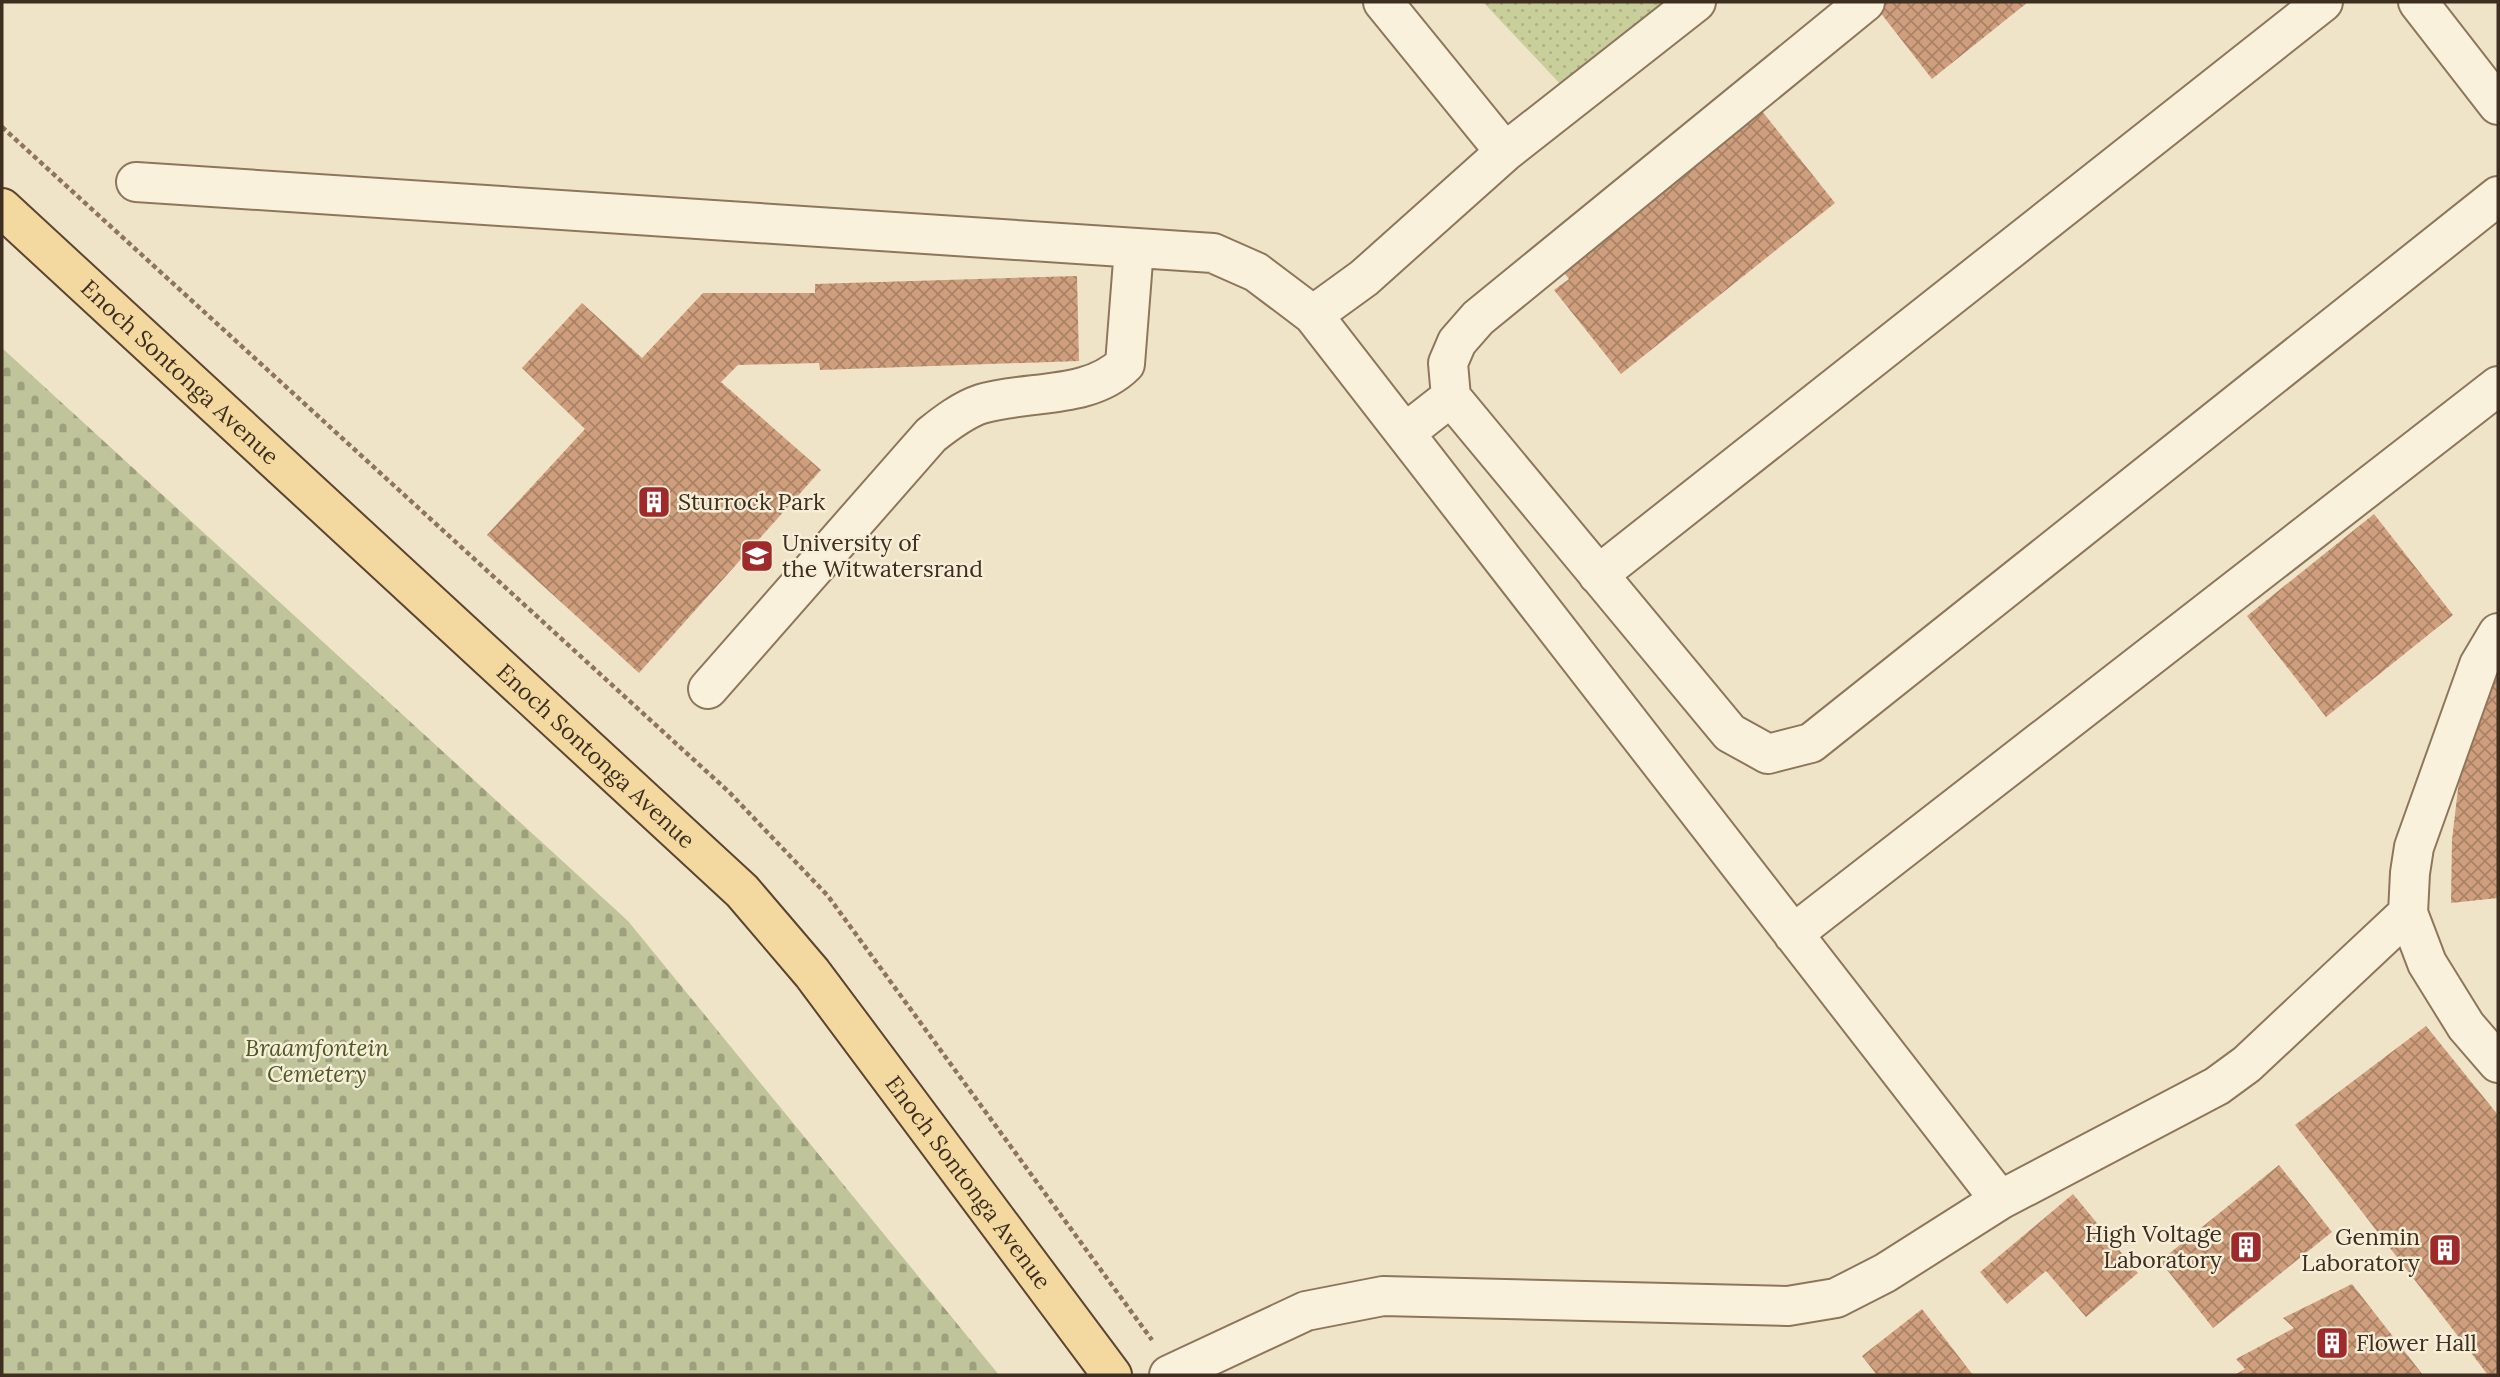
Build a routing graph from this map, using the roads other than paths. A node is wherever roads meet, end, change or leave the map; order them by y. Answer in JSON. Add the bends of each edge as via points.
{"nodes":[{"id":1,"x":1383,"y":2,"type":"edge"},
{"id":2,"x":1696,"y":2,"type":"edge"},
{"id":3,"x":1865,"y":2,"type":"edge"},
{"id":4,"x":2323,"y":2,"type":"edge"},
{"id":5,"x":2418,"y":2,"type":"edge"},
{"id":6,"x":2498,"y":105,"type":"edge"},
{"id":7,"x":1505,"y":152,"type":"junction"},
{"id":8,"x":136,"y":182,"type":"dead end"},
{"id":9,"x":2498,"y":196,"type":"edge"},
{"id":10,"x":2,"y":208,"type":"edge"},
{"id":11,"x":1134,"y":248,"type":"junction"},
{"id":12,"x":1313,"y":316,"type":"junction"},
{"id":13,"x":2498,"y":386,"type":"edge"},
{"id":14,"x":1451,"y":397,"type":"junction"},
{"id":15,"x":1405,"y":433,"type":"junction"},
{"id":16,"x":1598,"y":575,"type":"junction"},
{"id":17,"x":2498,"y":632,"type":"edge"},
{"id":18,"x":708,"y":689,"type":"dead end"},
{"id":19,"x":2408,"y":913,"type":"junction"},
{"id":20,"x":1793,"y":934,"type":"junction"},
{"id":21,"x":2498,"y":1063,"type":"edge"},
{"id":22,"x":2000,"y":1200,"type":"junction"},
{"id":23,"x":1112,"y":1375,"type":"edge"},
{"id":24,"x":1169,"y":1375,"type":"edge"}],
"edges":[{"from":1,"to":7,"type":"lane"},
{"from":2,"to":7,"type":"lane"},
{"from":3,"to":14,"type":"lane","via":[[1478,318],[1457,342],[1448,363]]},
{"from":4,"to":16,"type":"lane"},
{"from":5,"to":6,"type":"lane"},
{"from":7,"to":12,"type":"lane","via":[[1364,278]]},
{"from":8,"to":11,"type":"lane"},
{"from":9,"to":16,"type":"lane","via":[[1811,743],[1768,754],[1730,733]]},
{"from":10,"to":23,"type":"main road","name":"Enoch Sontonga Avenue","via":[[742,891],[812,974]]},
{"from":11,"to":12,"type":"lane","via":[[1213,253],[1256,272]]},
{"from":11,"to":18,"type":"lane","via":[[1125,364],[1112,377],[1084,387],[978,405],[931,435]]},
{"from":12,"to":15,"type":"lane"},
{"from":13,"to":20,"type":"lane"},
{"from":14,"to":15,"type":"lane"},
{"from":14,"to":16,"type":"lane"},
{"from":15,"to":20,"type":"lane"},
{"from":17,"to":19,"type":"lane","via":[[2479,665],[2414,847]]},
{"from":19,"to":21,"type":"lane","via":[[2437,980],[2466,1026]]},
{"from":19,"to":22,"type":"lane","via":[[2247,1064],[2217,1086]]},
{"from":20,"to":22,"type":"lane"},
{"from":22,"to":24,"type":"lane","via":[[1885,1273],[1836,1298],[1788,1306],[1383,1296],[1306,1311]]}]}
